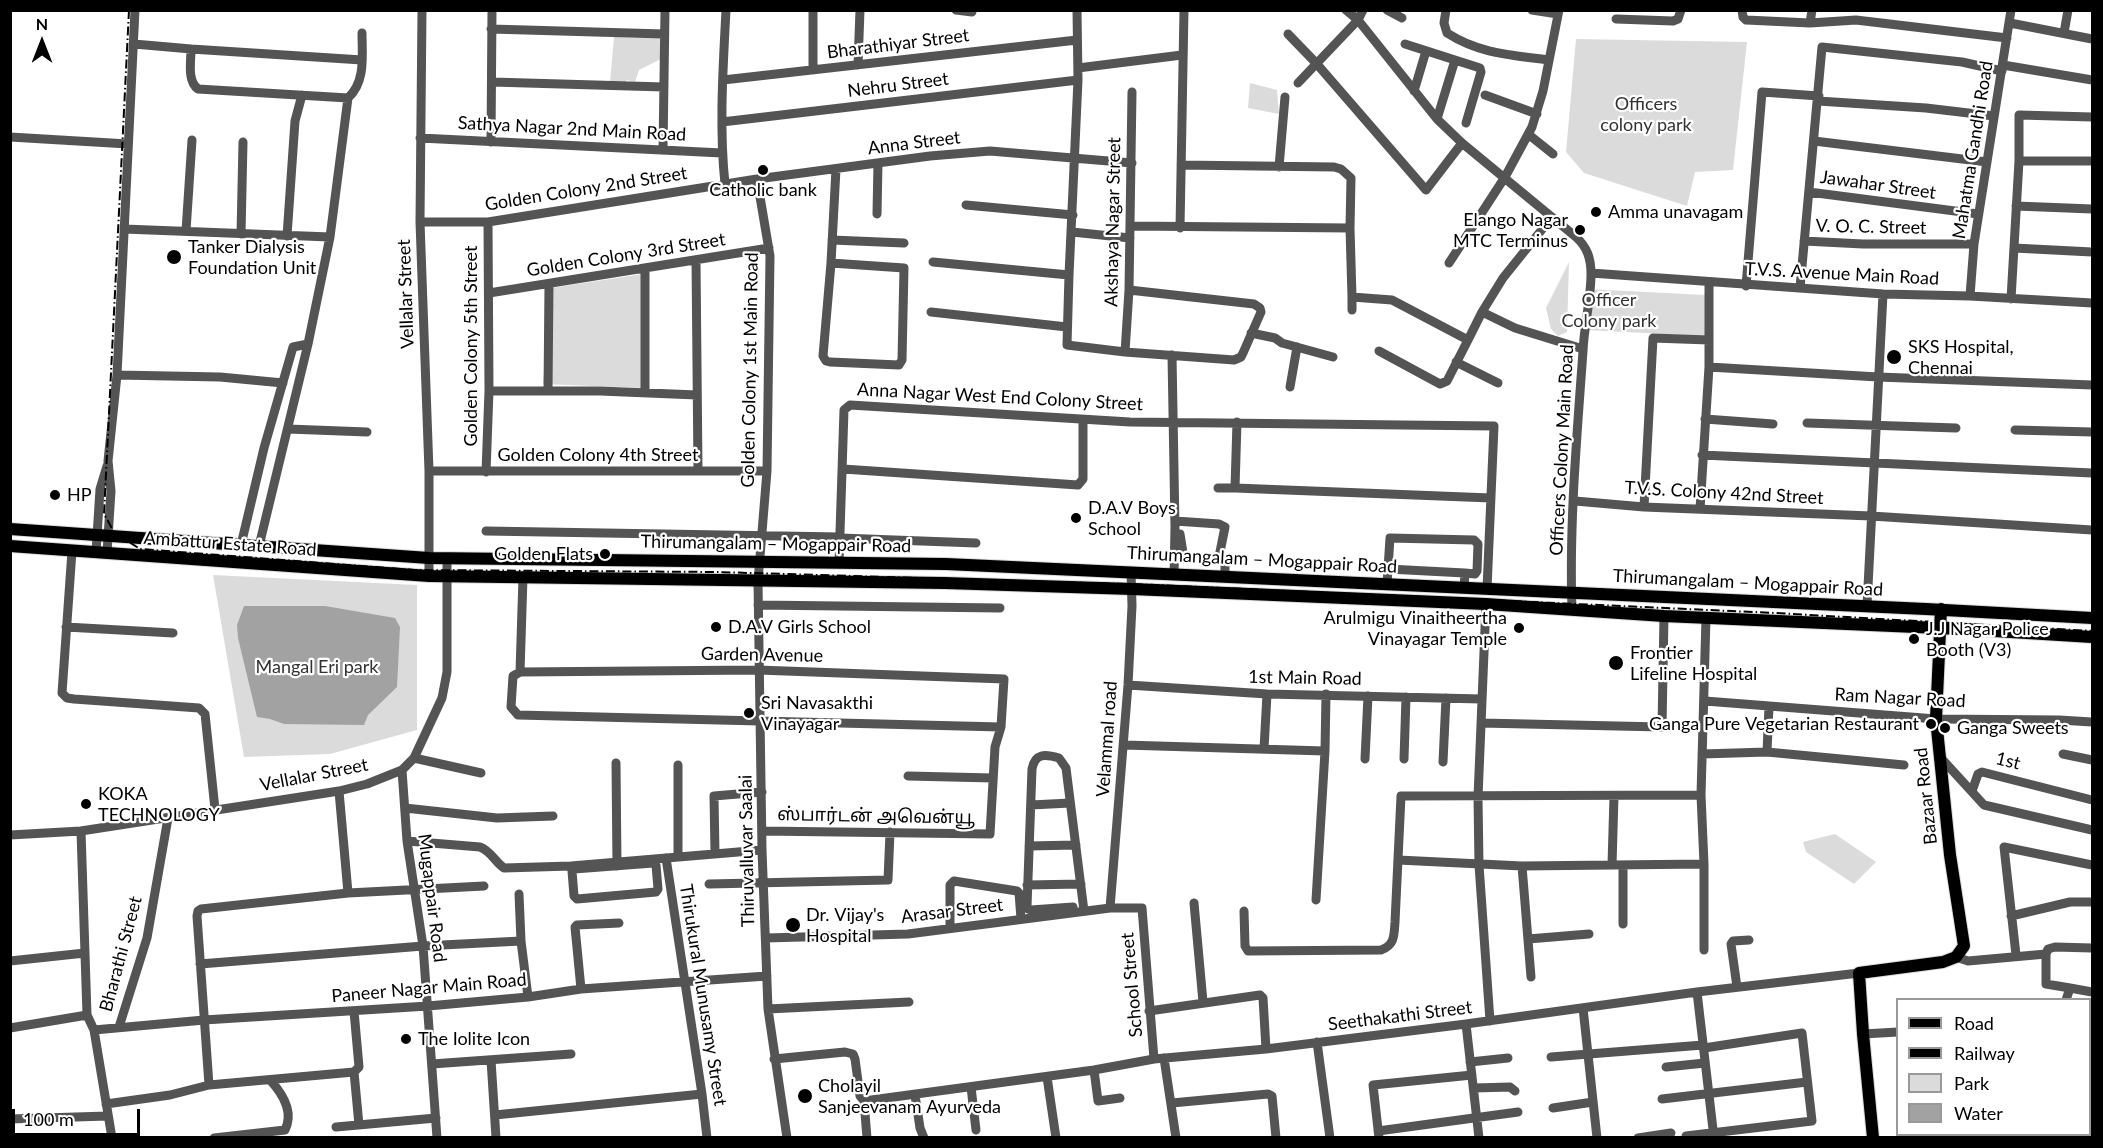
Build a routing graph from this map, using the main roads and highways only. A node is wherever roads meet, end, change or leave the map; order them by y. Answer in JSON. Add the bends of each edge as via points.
{"nodes":[{"id":1,"x":10,"y":530,"type":"edge"},
{"id":2,"x":10,"y":546,"type":"edge"},
{"id":3,"x":429,"y":558,"type":"joint"},
{"id":4,"x":447,"y":576,"type":"joint"},
{"id":5,"x":1941,"y":609,"type":"junction"},
{"id":6,"x":2092,"y":618,"type":"edge"},
{"id":7,"x":1940,"y":628,"type":"junction"},
{"id":8,"x":2092,"y":638,"type":"edge"},
{"id":9,"x":1873,"y":1137,"type":"edge"}],
"edges":[{"from":1,"to":3,"type":"main road","name":"Ambattur Estate Road"},
{"from":2,"to":4,"type":"main road","name":"Ambattur Estate Road"},
{"from":3,"to":5,"type":"main road","name":"Thirumangalam – Mogappair Road","via":[[946,564]]},
{"from":4,"to":7,"type":"main road","name":"Thirumangalam – Mogappair Road","via":[[1132,589]]},
{"from":5,"to":6,"type":"main road","name":"Thirumangalam – Mogappair Road"},
{"from":5,"to":7,"type":"main road","name":"Bazaar Road"},
{"from":7,"to":8,"type":"main road","name":"Thirumangalam – Mogappair Road"},
{"from":7,"to":9,"type":"main road","name":"Bazaar Road","via":[[1936,719],[1964,946],[1956,957],[1943,962],[1859,973]]}]}
